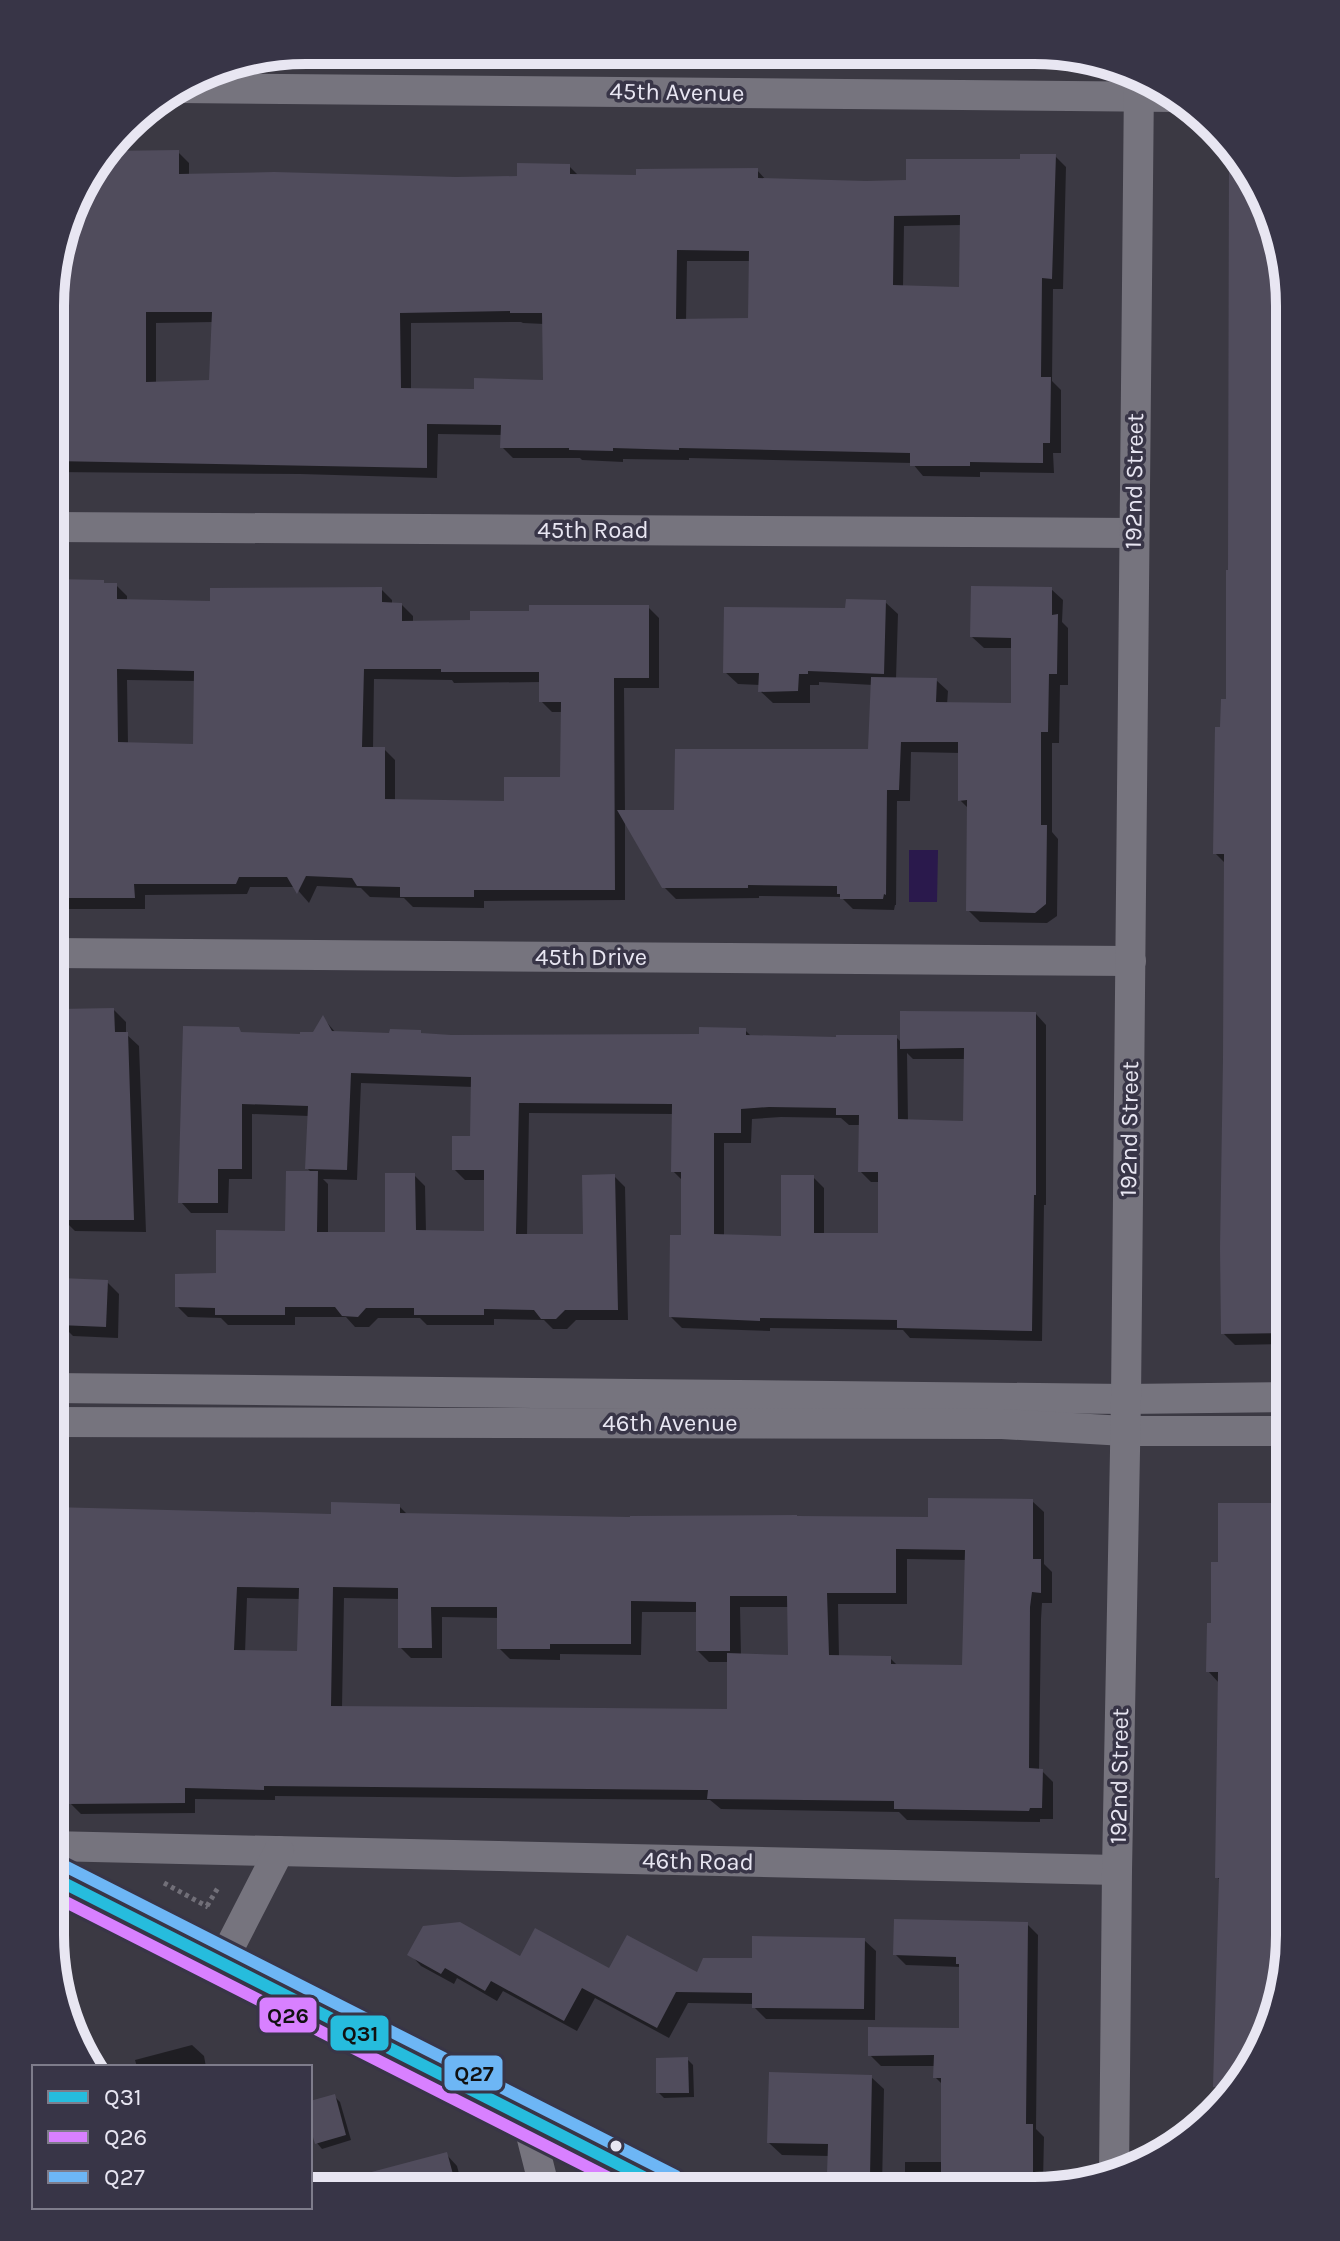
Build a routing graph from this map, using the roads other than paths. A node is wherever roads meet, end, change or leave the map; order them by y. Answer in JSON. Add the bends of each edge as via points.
{"nodes":[{"id":1,"x":201,"y":88,"type":"edge"},
{"id":2,"x":1139,"y":89,"type":"edge"},
{"id":3,"x":64,"y":527,"type":"edge"},
{"id":4,"x":1134,"y":533,"type":"junction"},
{"id":5,"x":64,"y":953,"type":"edge"},
{"id":6,"x":1131,"y":961,"type":"junction"},
{"id":7,"x":64,"y":1388,"type":"edge"},
{"id":8,"x":308,"y":1391,"type":"junction"},
{"id":9,"x":500,"y":1392,"type":"junction"},
{"id":10,"x":1275,"y":1397,"type":"edge"},
{"id":11,"x":1126,"y":1399,"type":"junction"},
{"id":12,"x":705,"y":1409,"type":"junction"},
{"id":13,"x":308,"y":1421,"type":"junction"},
{"id":14,"x":64,"y":1422,"type":"edge"},
{"id":15,"x":498,"y":1423,"type":"junction"},
{"id":16,"x":1125,"y":1431,"type":"junction"},
{"id":17,"x":1275,"y":1431,"type":"edge"},
{"id":18,"x":64,"y":1846,"type":"edge"},
{"id":19,"x":279,"y":1851,"type":"junction"},
{"id":20,"x":1117,"y":1870,"type":"junction"},
{"id":21,"x":64,"y":1883,"type":"edge"},
{"id":22,"x":221,"y":1964,"type":"junction"},
{"id":23,"x":527,"y":2119,"type":"junction"},
{"id":24,"x":1114,"y":2163,"type":"edge"},
{"id":25,"x":542,"y":2177,"type":"edge"},
{"id":26,"x":643,"y":2177,"type":"edge"}],
"edges":[{"from":1,"to":2,"type":"street","name":"45th Avenue"},
{"from":2,"to":4,"type":"street","name":"192nd Street"},
{"from":3,"to":4,"type":"street","name":"45th Road"},
{"from":4,"to":6,"type":"street","name":"192nd Street"},
{"from":5,"to":6,"type":"street","name":"45th Drive"},
{"from":6,"to":11,"type":"street","name":"192nd Street"},
{"from":7,"to":8,"type":"street","name":"46th Avenue"},
{"from":8,"to":9,"type":"street","name":"46th Avenue"},
{"from":8,"to":13,"type":"street"},
{"from":9,"to":12,"type":"street","name":"46th Avenue"},
{"from":9,"to":15,"type":"street"},
{"from":10,"to":11,"type":"street","name":"46th Avenue"},
{"from":11,"to":12,"type":"street","name":"46th Avenue"},
{"from":11,"to":16,"type":"street","name":"192nd Street"},
{"from":12,"to":15,"type":"street","name":"46th Avenue"},
{"from":12,"to":16,"type":"street","name":"46th Avenue"},
{"from":13,"to":14,"type":"street","name":"46th Avenue"},
{"from":13,"to":15,"type":"street","name":"46th Avenue"},
{"from":16,"to":17,"type":"street","name":"46th Avenue"},
{"from":16,"to":20,"type":"street","name":"192nd Street"},
{"from":18,"to":19,"type":"street","name":"46th Road"},
{"from":19,"to":20,"type":"street","name":"46th Road"},
{"from":19,"to":22,"type":"street"},
{"from":20,"to":24,"type":"street","name":"192nd Street"},
{"from":21,"to":22,"type":"street"},
{"from":22,"to":23,"type":"street"},
{"from":23,"to":25,"type":"street"},
{"from":23,"to":26,"type":"street"}]}
